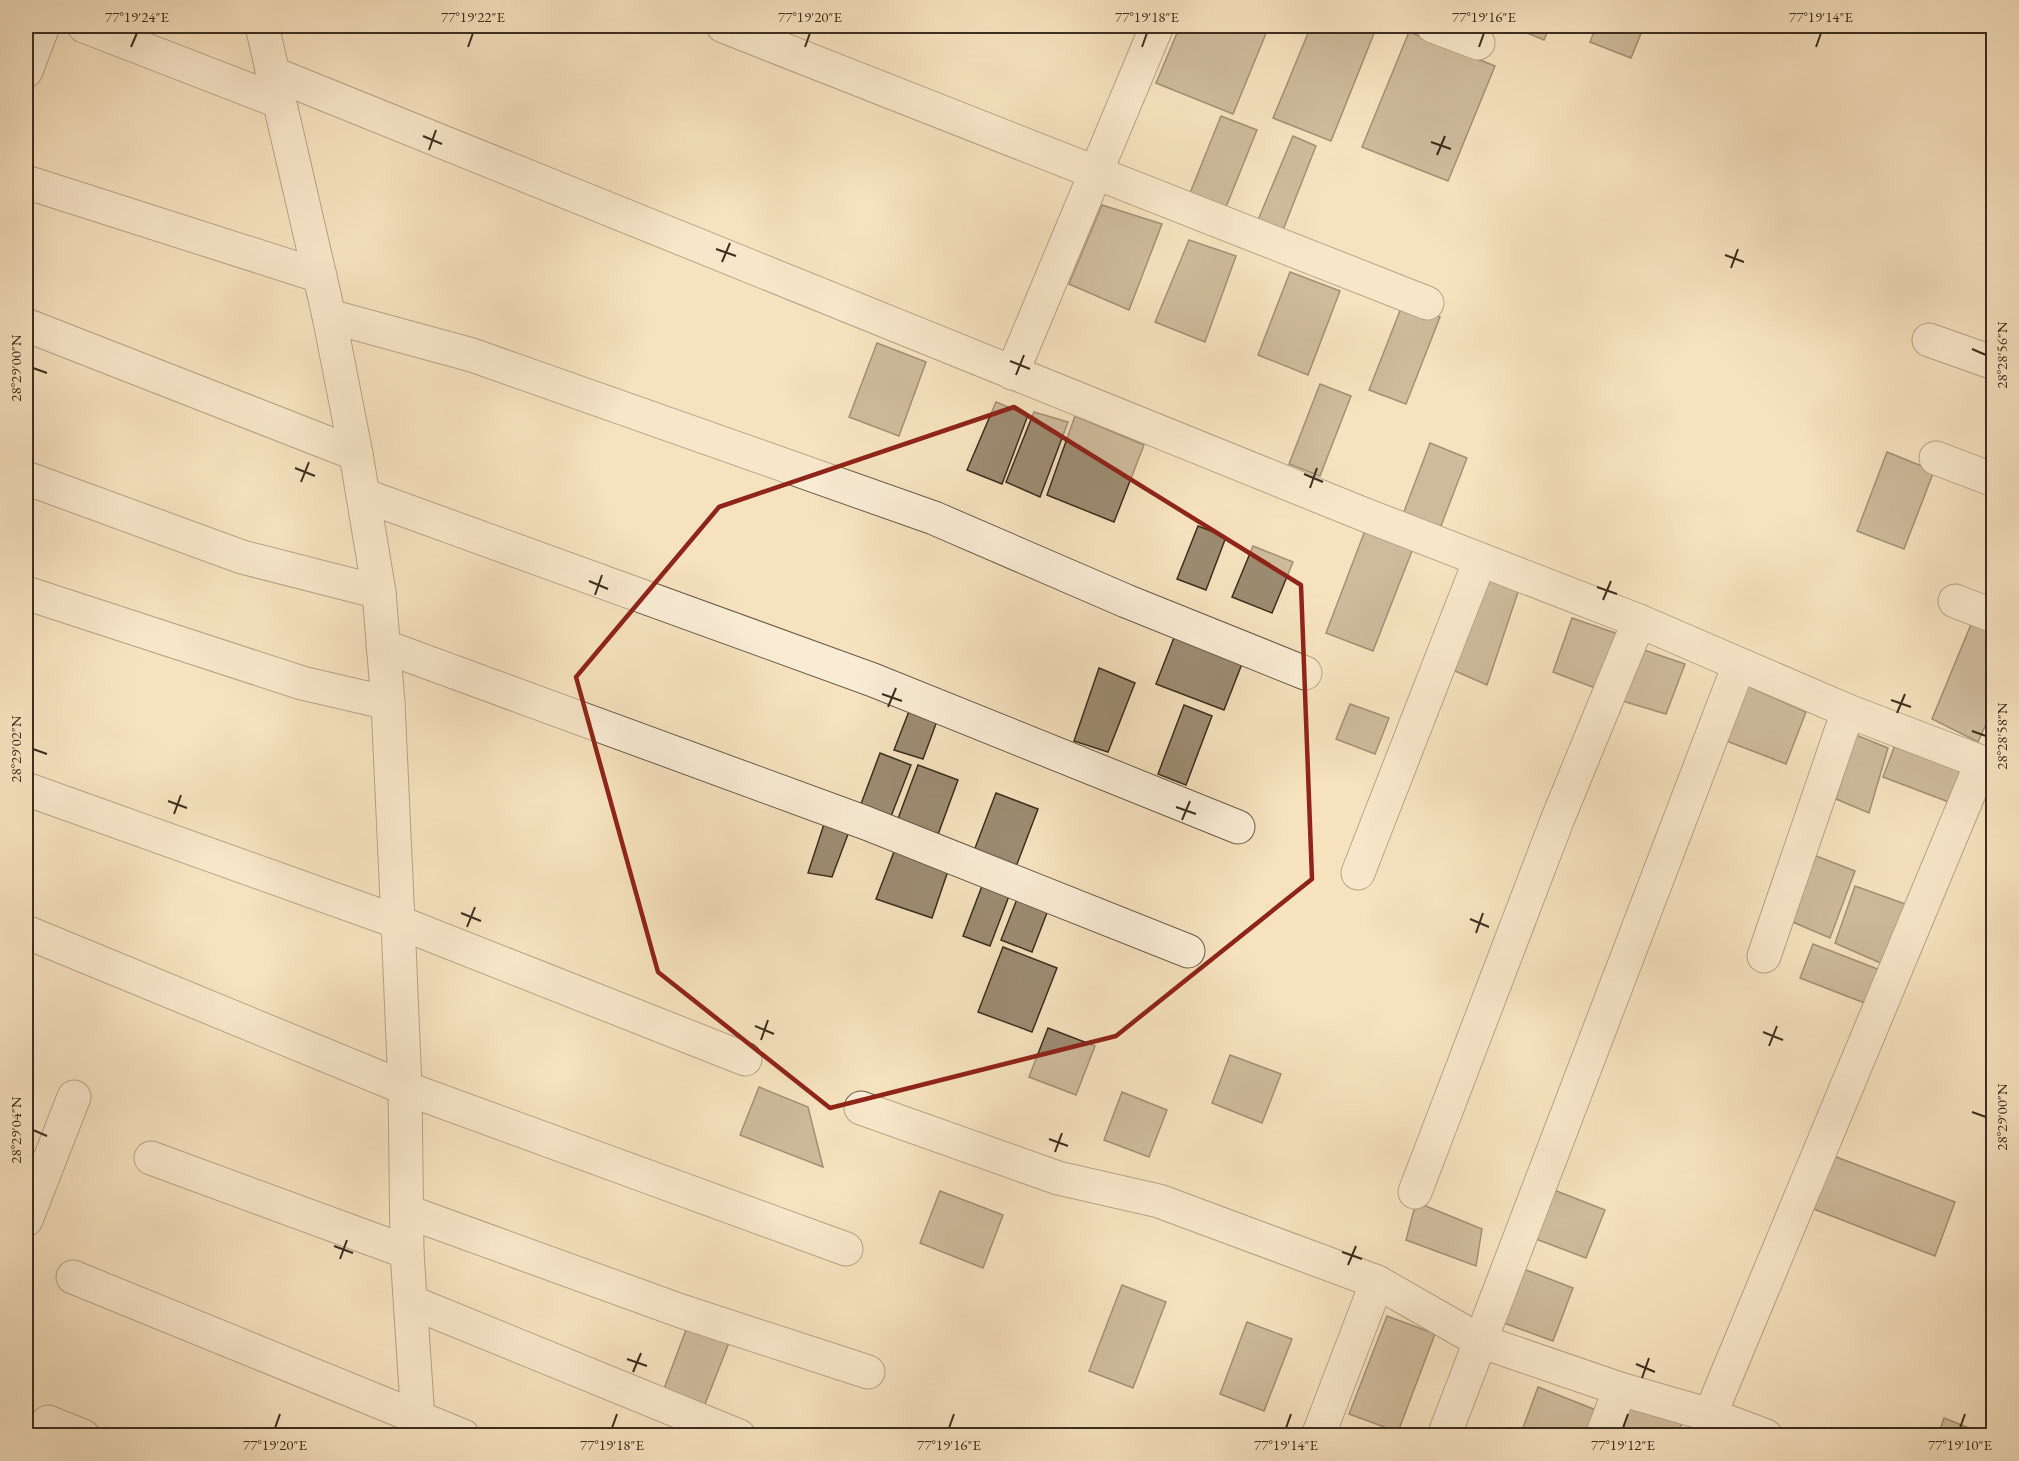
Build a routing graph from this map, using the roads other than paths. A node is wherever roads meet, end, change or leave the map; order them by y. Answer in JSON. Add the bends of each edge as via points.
{"nodes":[{"id":1,"x":43,"y":26,"type":"edge"},
{"id":2,"x":84,"y":26,"type":"edge"},
{"id":3,"x":262,"y":26,"type":"edge"},
{"id":4,"x":723,"y":26,"type":"edge"},
{"id":5,"x":1157,"y":26,"type":"edge"},
{"id":6,"x":1433,"y":26,"type":"edge"},
{"id":7,"x":1478,"y":43,"type":"dead end"},
{"id":8,"x":26,"y":71,"type":"edge"},
{"id":9,"x":275,"y":87,"type":"junction"},
{"id":10,"x":1097,"y":172,"type":"junction"},
{"id":11,"x":26,"y":182,"type":"edge"},
{"id":12,"x":320,"y":276,"type":"junction"},
{"id":13,"x":1427,"y":303,"type":"dead end"},
{"id":14,"x":328,"y":316,"type":"junction"},
{"id":15,"x":26,"y":325,"type":"edge"},
{"id":16,"x":1929,"y":340,"type":"dead end"},
{"id":17,"x":1994,"y":363,"type":"edge"},
{"id":18,"x":1012,"y":373,"type":"junction"},
{"id":19,"x":356,"y":454,"type":"junction"},
{"id":20,"x":1936,"y":458,"type":"dead end"},
{"id":21,"x":26,"y":477,"type":"edge"},
{"id":22,"x":1994,"y":480,"type":"edge"},
{"id":23,"x":363,"y":495,"type":"junction"},
{"id":24,"x":1480,"y":560,"type":"junction"},
{"id":25,"x":379,"y":592,"type":"junction"},
{"id":26,"x":26,"y":594,"type":"edge"},
{"id":27,"x":1955,"y":601,"type":"dead end"},
{"id":28,"x":1994,"y":616,"type":"edge"},
{"id":29,"x":1639,"y":621,"type":"junction"},
{"id":30,"x":383,"y":646,"type":"junction"},
{"id":31,"x":1739,"y":665,"type":"junction"},
{"id":32,"x":1305,"y":673,"type":"dead end"},
{"id":33,"x":388,"y":703,"type":"junction"},
{"id":34,"x":1848,"y":711,"type":"junction"},
{"id":35,"x":1988,"y":764,"type":"edge"},
{"id":36,"x":26,"y":789,"type":"edge"},
{"id":37,"x":1238,"y":827,"type":"dead end"},
{"id":38,"x":1358,"y":873,"type":"dead end"},
{"id":39,"x":398,"y":922,"type":"junction"},
{"id":40,"x":26,"y":932,"type":"edge"},
{"id":41,"x":1188,"y":951,"type":"dead end"},
{"id":42,"x":1764,"y":956,"type":"dead end"},
{"id":43,"x":745,"y":1059,"type":"dead end"},
{"id":44,"x":405,"y":1088,"type":"junction"},
{"id":45,"x":74,"y":1096,"type":"dead end"},
{"id":46,"x":861,"y":1108,"type":"dead end"},
{"id":47,"x":151,"y":1158,"type":"dead end"},
{"id":48,"x":1415,"y":1192,"type":"dead end"},
{"id":49,"x":408,"y":1212,"type":"junction"},
{"id":50,"x":26,"y":1220,"type":"edge"},
{"id":51,"x":846,"y":1249,"type":"dead end"},
{"id":52,"x":407,"y":1252,"type":"junction"},
{"id":53,"x":73,"y":1277,"type":"dead end"},
{"id":54,"x":1377,"y":1282,"type":"junction"},
{"id":55,"x":411,"y":1302,"type":"junction"},
{"id":56,"x":1480,"y":1341,"type":"junction"},
{"id":57,"x":868,"y":1372,"type":"dead end"},
{"id":58,"x":1620,"y":1389,"type":"junction"},
{"id":59,"x":1710,"y":1415,"type":"junction"},
{"id":60,"x":48,"y":1422,"type":"dead end"},
{"id":61,"x":418,"y":1427,"type":"edge"},
{"id":62,"x":1763,"y":1435,"type":"edge"},
{"id":63,"x":83,"y":1436,"type":"edge"},
{"id":64,"x":463,"y":1436,"type":"edge"},
{"id":65,"x":740,"y":1436,"type":"edge"},
{"id":66,"x":1318,"y":1436,"type":"edge"},
{"id":67,"x":1443,"y":1436,"type":"edge"},
{"id":68,"x":1602,"y":1436,"type":"edge"}],
"edges":[{"from":1,"to":8,"type":"street"},
{"from":2,"to":9,"type":"street"},
{"from":3,"to":9,"type":"street"},
{"from":4,"to":10,"type":"street"},
{"from":5,"to":10,"type":"street"},
{"from":6,"to":7,"type":"street"},
{"from":9,"to":12,"type":"street"},
{"from":9,"to":18,"type":"street"},
{"from":10,"to":13,"type":"street"},
{"from":10,"to":18,"type":"street"},
{"from":11,"to":12,"type":"street"},
{"from":12,"to":14,"type":"street"},
{"from":14,"to":19,"type":"street"},
{"from":14,"to":32,"type":"street","via":[[472,355],[934,518]]},
{"from":15,"to":19,"type":"street"},
{"from":16,"to":17,"type":"street"},
{"from":18,"to":24,"type":"street"},
{"from":19,"to":23,"type":"street"},
{"from":20,"to":22,"type":"street"},
{"from":21,"to":25,"type":"street","via":[[242,557]]},
{"from":23,"to":25,"type":"street"},
{"from":23,"to":37,"type":"street","via":[[873,680]]},
{"from":24,"to":29,"type":"street"},
{"from":24,"to":38,"type":"street"},
{"from":25,"to":30,"type":"street"},
{"from":26,"to":33,"type":"street","via":[[302,683]]},
{"from":27,"to":28,"type":"street"},
{"from":29,"to":31,"type":"street"},
{"from":29,"to":48,"type":"street","via":[[1558,818]]},
{"from":30,"to":33,"type":"street"},
{"from":30,"to":41,"type":"street","via":[[866,823]]},
{"from":31,"to":34,"type":"street"},
{"from":31,"to":56,"type":"street"},
{"from":33,"to":39,"type":"street"},
{"from":34,"to":35,"type":"street"},
{"from":34,"to":42,"type":"street"},
{"from":35,"to":59,"type":"street"},
{"from":36,"to":39,"type":"street"},
{"from":39,"to":43,"type":"street"},
{"from":39,"to":44,"type":"street"},
{"from":40,"to":44,"type":"street"},
{"from":44,"to":49,"type":"street"},
{"from":44,"to":51,"type":"street"},
{"from":45,"to":50,"type":"street"},
{"from":46,"to":54,"type":"street","via":[[1058,1178],[1159,1201]]},
{"from":47,"to":52,"type":"street"},
{"from":49,"to":52,"type":"street"},
{"from":49,"to":57,"type":"street","via":[[681,1311]]},
{"from":52,"to":55,"type":"street"},
{"from":53,"to":61,"type":"street"},
{"from":54,"to":56,"type":"street"},
{"from":54,"to":66,"type":"street"},
{"from":55,"to":61,"type":"street"},
{"from":55,"to":65,"type":"street"},
{"from":56,"to":58,"type":"street"},
{"from":56,"to":67,"type":"street"},
{"from":58,"to":59,"type":"street"},
{"from":58,"to":68,"type":"street"},
{"from":59,"to":62,"type":"street"},
{"from":60,"to":63,"type":"street"},
{"from":61,"to":64,"type":"street"}]}
